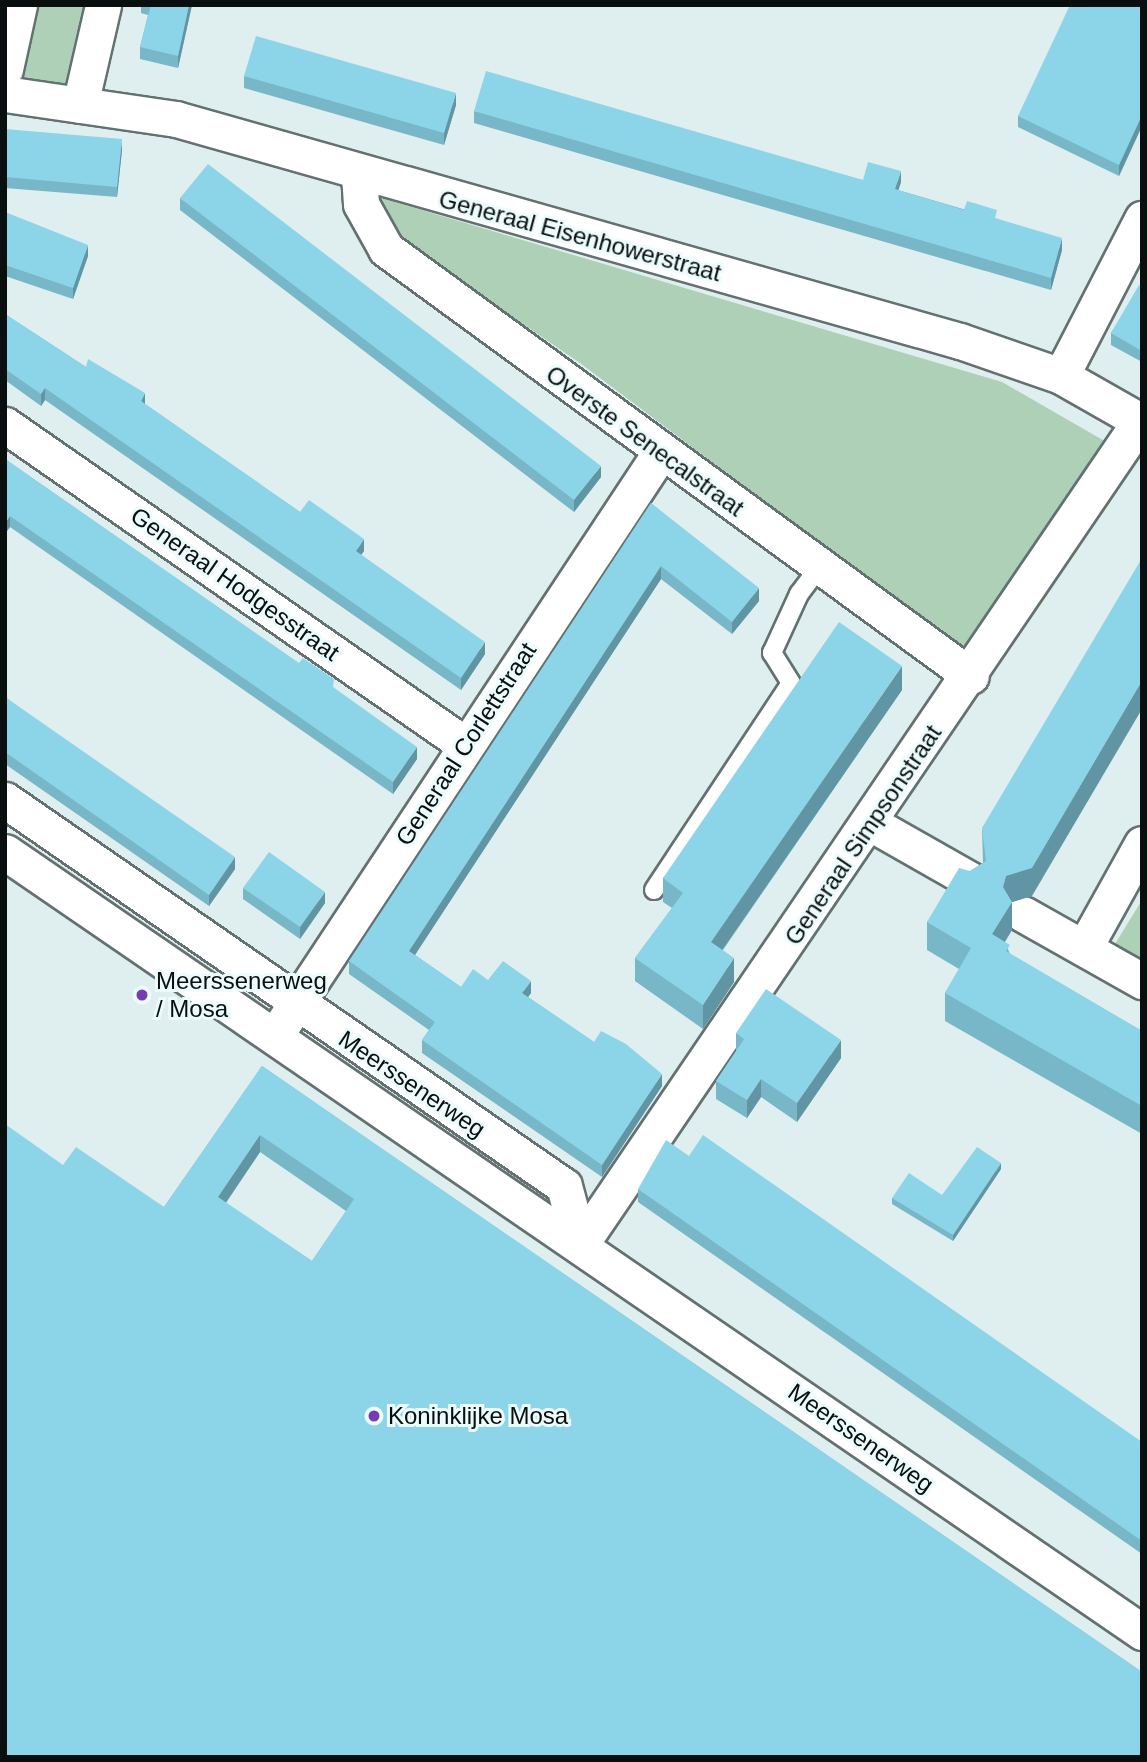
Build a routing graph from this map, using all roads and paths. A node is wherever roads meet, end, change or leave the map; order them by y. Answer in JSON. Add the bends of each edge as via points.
{"nodes":[{"id":1,"x":19,"y":5,"type":"edge"},
{"id":2,"x":103,"y":5,"type":"edge"},
{"id":3,"x":5,"y":69,"type":"edge"},
{"id":4,"x":5,"y":94,"type":"edge"},
{"id":5,"x":80,"y":105,"type":"junction"},
{"id":6,"x":359,"y":175,"type":"junction"},
{"id":7,"x":1142,"y":219,"type":"edge"},
{"id":8,"x":1061,"y":376,"type":"junction"},
{"id":9,"x":1141,"y":422,"type":"edge"},
{"id":10,"x":5,"y":425,"type":"edge"},
{"id":11,"x":660,"y":453,"type":"junction"},
{"id":12,"x":819,"y":567,"type":"junction"},
{"id":13,"x":971,"y":676,"type":"junction"},
{"id":14,"x":464,"y":744,"type":"junction"},
{"id":15,"x":5,"y":800,"type":"edge"},
{"id":16,"x":872,"y":824,"type":"junction"},
{"id":17,"x":1142,"y":844,"type":"edge"},
{"id":18,"x":5,"y":852,"type":"edge"},
{"id":19,"x":969,"y":879,"type":"edge"},
{"id":20,"x":654,"y":890,"type":"dead end"},
{"id":21,"x":1023,"y":914,"type":"edge"},
{"id":22,"x":1084,"y":948,"type":"junction"},
{"id":23,"x":1142,"y":981,"type":"edge"},
{"id":24,"x":296,"y":1004,"type":"junction"},
{"id":25,"x":274,"y":1036,"type":"junction"},
{"id":26,"x":580,"y":1245,"type":"junction"},
{"id":27,"x":1142,"y":1632,"type":"edge"}],
"edges":[{"from":1,"to":3,"type":"street"},
{"from":2,"to":5,"type":"street"},
{"from":4,"to":5,"type":"street","name":"Generaal Eisenhowerstraat"},
{"from":5,"to":6,"type":"street","name":"Generaal Eisenhowerstraat","via":[[176,119]]},
{"from":6,"to":8,"type":"street","name":"Generaal Eisenhowerstraat","via":[[877,317]]},
{"from":6,"to":11,"type":"street","name":"Overste Senecalstraat","via":[[361,204],[386,249]]},
{"from":7,"to":8,"type":"street"},
{"from":8,"to":9,"type":"street","name":"Generaal Eisenhowerstraat"},
{"from":9,"to":13,"type":"street","name":"Generaal Simpsonstraat"},
{"from":10,"to":14,"type":"street","name":"Generaal Hodgesstraat"},
{"from":11,"to":12,"type":"street","name":"Overste Senecalstraat"},
{"from":11,"to":14,"type":"street","name":"Generaal Corlettstraat"},
{"from":12,"to":13,"type":"street","name":"Overste Senecalstraat"},
{"from":12,"to":20,"type":"lane","via":[[799,594],[772,653],[791,683]]},
{"from":13,"to":16,"type":"street","name":"Generaal Simpsonstraat"},
{"from":14,"to":24,"type":"street","name":"Generaal Corlettstraat"},
{"from":15,"to":24,"type":"street","name":"Meerssenerweg"},
{"from":16,"to":19,"type":"street"},
{"from":16,"to":26,"type":"street","name":"Generaal Simpsonstraat"},
{"from":17,"to":22,"type":"street"},
{"from":18,"to":25,"type":"street","name":"Meerssenerweg"},
{"from":21,"to":22,"type":"street"},
{"from":22,"to":23,"type":"street"},
{"from":24,"to":25,"type":"street","name":"Generaal Corlettstraat"},
{"from":24,"to":26,"type":"street","name":"Meerssenerweg","via":[[564,1186]]},
{"from":25,"to":26,"type":"street","name":"Meerssenerweg"},
{"from":26,"to":27,"type":"street","name":"Meerssenerweg"}]}
